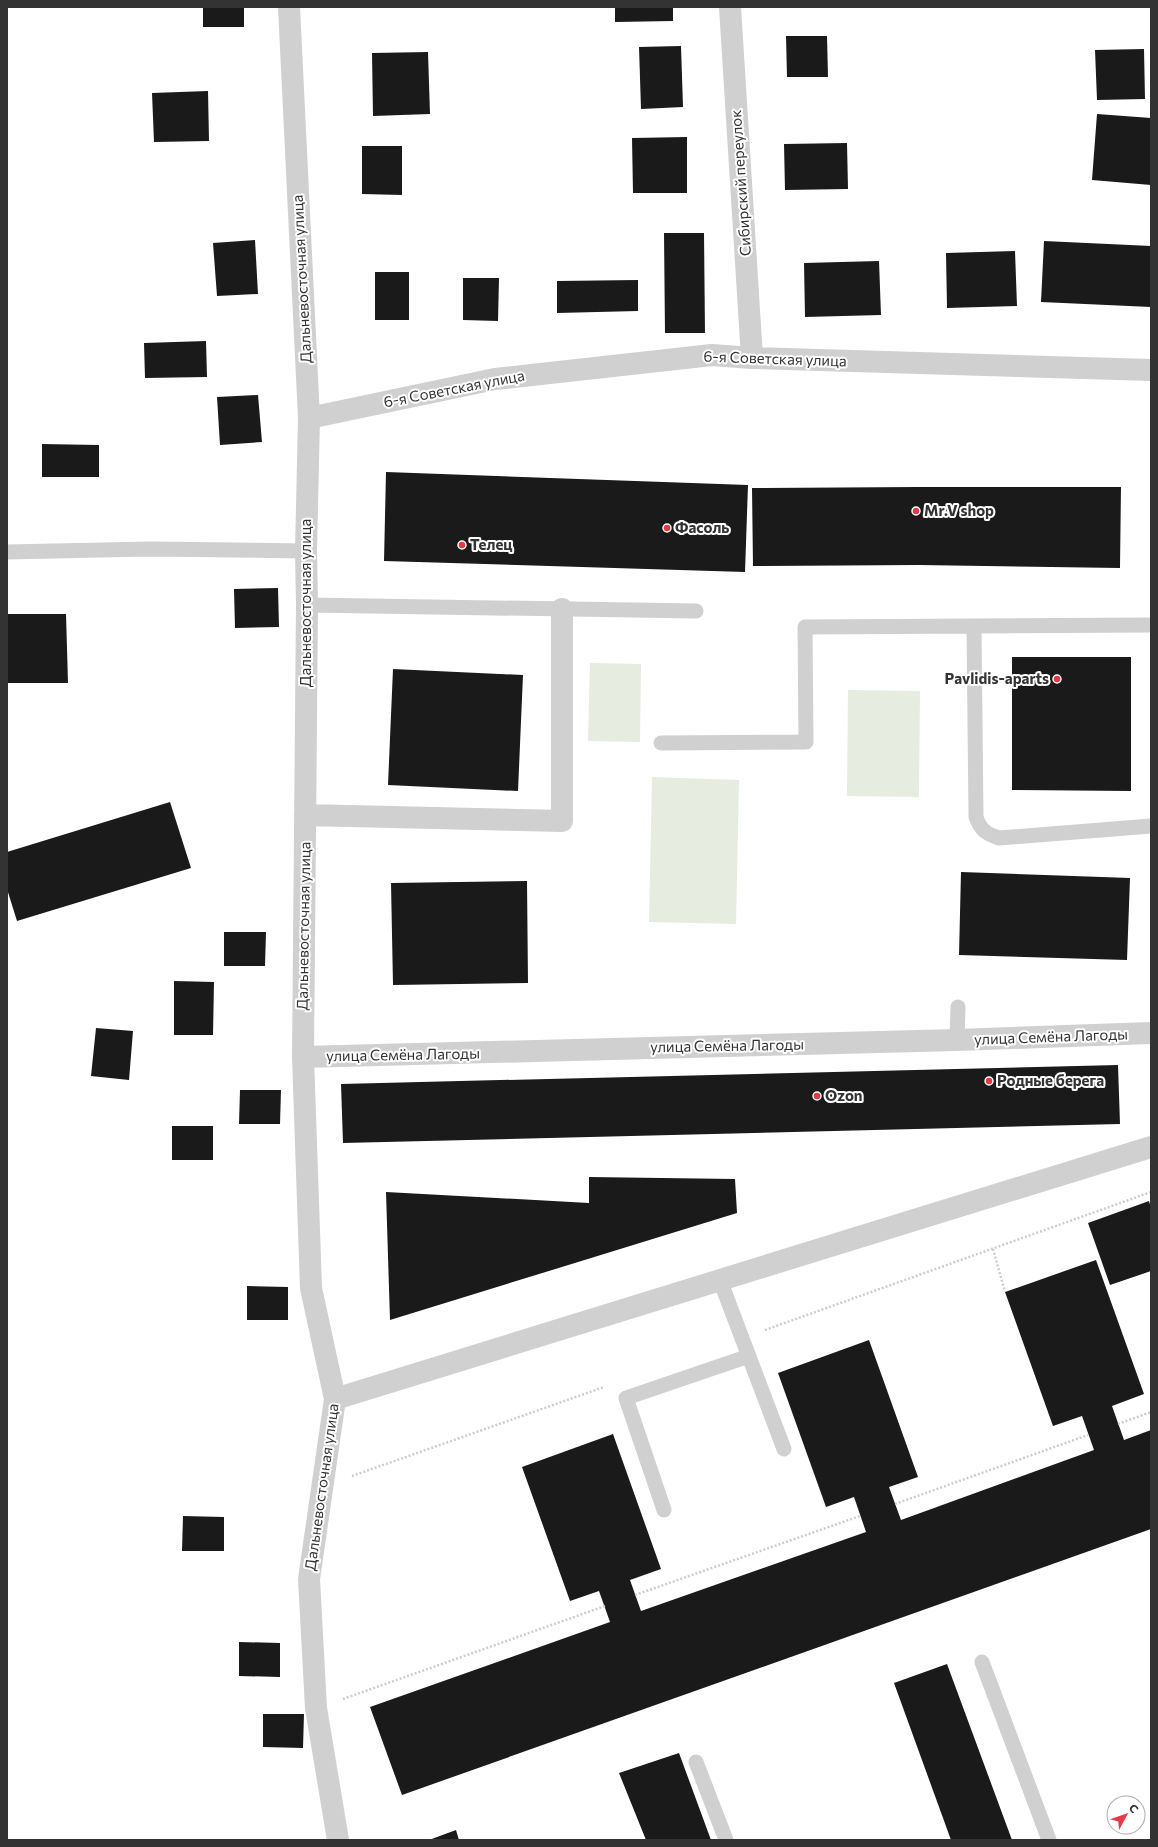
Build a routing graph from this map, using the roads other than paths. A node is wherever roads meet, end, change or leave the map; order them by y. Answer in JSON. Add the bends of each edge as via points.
{"nodes":[{"id":1,"x":289,"y":7,"type":"edge"},
{"id":2,"x":730,"y":7,"type":"edge"},
{"id":3,"x":752,"y":358,"type":"junction"},
{"id":4,"x":1151,"y":370,"type":"edge"},
{"id":5,"x":309,"y":418,"type":"junction"},
{"id":6,"x":306,"y":551,"type":"junction"},
{"id":7,"x":7,"y":552,"type":"edge"},
{"id":8,"x":307,"y":605,"type":"junction"},
{"id":9,"x":562,"y":609,"type":"junction"},
{"id":10,"x":696,"y":611,"type":"dead end"},
{"id":11,"x":1151,"y":625,"type":"edge"},
{"id":12,"x":974,"y":626,"type":"junction"},
{"id":13,"x":661,"y":743,"type":"dead end"},
{"id":14,"x":305,"y":815,"type":"junction"},
{"id":15,"x":1151,"y":826,"type":"edge"},
{"id":16,"x":958,"y":1007,"type":"dead end"},
{"id":17,"x":1151,"y":1033,"type":"edge"},
{"id":18,"x":957,"y":1040,"type":"junction"},
{"id":19,"x":303,"y":1057,"type":"junction"},
{"id":20,"x":1151,"y":1147,"type":"edge"},
{"id":21,"x":720,"y":1280,"type":"junction"},
{"id":22,"x":749,"y":1356,"type":"junction"},
{"id":23,"x":335,"y":1399,"type":"junction"},
{"id":24,"x":784,"y":1449,"type":"dead end"},
{"id":25,"x":664,"y":1510,"type":"dead end"},
{"id":26,"x":982,"y":1662,"type":"dead end"},
{"id":27,"x":696,"y":1762,"type":"dead end"},
{"id":28,"x":338,"y":1840,"type":"edge"},
{"id":29,"x":726,"y":1840,"type":"edge"},
{"id":30,"x":1049,"y":1840,"type":"edge"}],
"edges":[{"from":1,"to":5,"type":"street","name":"Дальневосточная улица"},
{"from":2,"to":3,"type":"street","name":"Сибирский переулок"},
{"from":3,"to":4,"type":"street","name":"6-я Советская улица"},
{"from":3,"to":5,"type":"street","name":"6-я Советская улица","via":[[712,355],[495,379]]},
{"from":5,"to":6,"type":"street","name":"Дальневосточная улица"},
{"from":6,"to":7,"type":"lane","via":[[150,549]]},
{"from":6,"to":8,"type":"street","name":"Дальневосточная улица"},
{"from":8,"to":9,"type":"lane"},
{"from":8,"to":14,"type":"street","name":"Дальневосточная улица"},
{"from":9,"to":10,"type":"lane"},
{"from":9,"to":14,"type":"street","via":[[562,821]]},
{"from":11,"to":12,"type":"lane"},
{"from":12,"to":13,"type":"lane","via":[[805,627],[806,742]]},
{"from":12,"to":15,"type":"lane","via":[[976,817],[984,832],[998,838]]},
{"from":14,"to":19,"type":"street","name":"Дальневосточная улица"},
{"from":16,"to":18,"type":"lane"},
{"from":17,"to":18,"type":"street","name":"улица Семёна Лагоды"},
{"from":18,"to":19,"type":"street","name":"улица Семёна Лагоды"},
{"from":19,"to":23,"type":"street","name":"Дальневосточная улица","via":[[311,1288]]},
{"from":20,"to":21,"type":"street"},
{"from":21,"to":22,"type":"lane"},
{"from":21,"to":23,"type":"street"},
{"from":22,"to":24,"type":"lane"},
{"from":22,"to":25,"type":"lane","via":[[626,1398]]},
{"from":23,"to":28,"type":"street","name":"Дальневосточная улица","via":[[309,1579],[316,1708]]},
{"from":26,"to":30,"type":"lane"},
{"from":27,"to":29,"type":"lane"}]}
